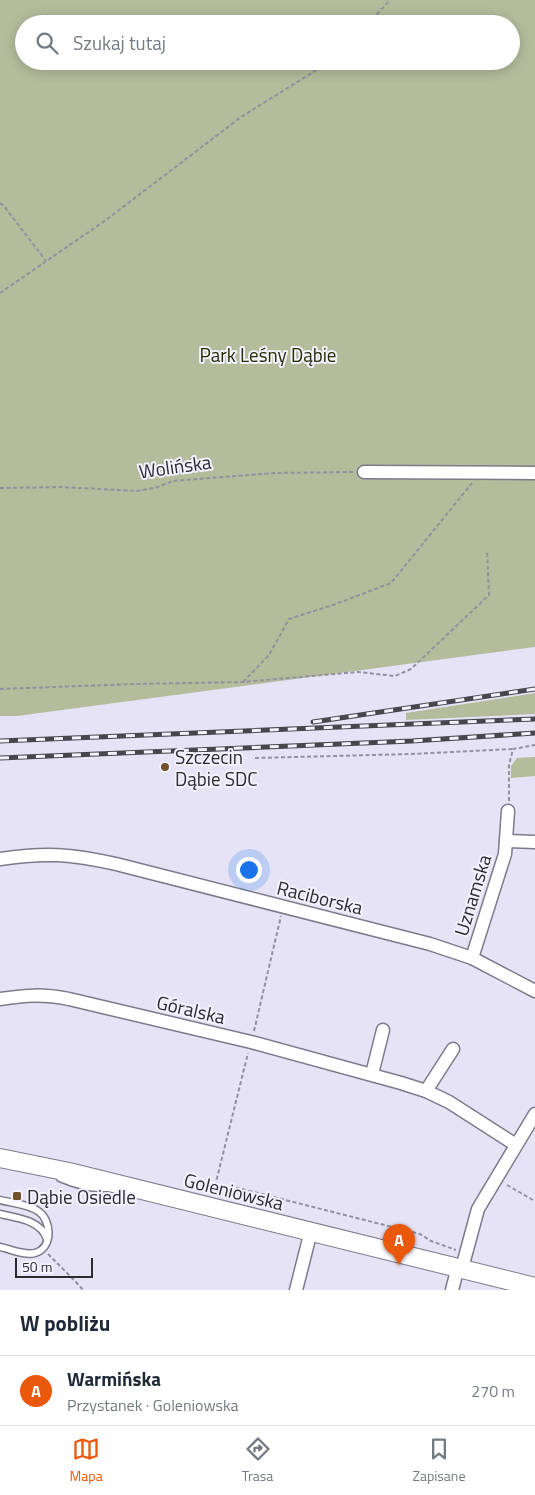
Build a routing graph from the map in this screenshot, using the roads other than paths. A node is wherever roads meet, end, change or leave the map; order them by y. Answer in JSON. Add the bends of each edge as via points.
{"nodes":[{"id":1,"x":360,"y":472,"type":"road end"},
{"id":2,"x":535,"y":473,"type":"edge"},
{"id":3,"x":508,"y":811,"type":"road end"},
{"id":4,"x":506,"y":841,"type":"junction"},
{"id":5,"x":535,"y":842,"type":"edge"},
{"id":6,"x":0,"y":859,"type":"edge"},
{"id":7,"x":472,"y":958,"type":"junction"},
{"id":8,"x":535,"y":991,"type":"edge"},
{"id":9,"x":0,"y":999,"type":"edge"},
{"id":10,"x":383,"y":1030,"type":"dead end"},
{"id":11,"x":453,"y":1049,"type":"dead end"},
{"id":12,"x":372,"y":1074,"type":"junction"},
{"id":13,"x":426,"y":1091,"type":"junction"},
{"id":14,"x":535,"y":1114,"type":"edge"},
{"id":15,"x":516,"y":1145,"type":"junction"},
{"id":16,"x":0,"y":1158,"type":"edge"},
{"id":17,"x":0,"y":1200,"type":"edge"},
{"id":18,"x":0,"y":1214,"type":"edge"},
{"id":19,"x":311,"y":1231,"type":"junction"},
{"id":20,"x":48,"y":1239,"type":"junction"},
{"id":21,"x":0,"y":1247,"type":"edge"},
{"id":22,"x":462,"y":1263,"type":"junction"},
{"id":23,"x":535,"y":1287,"type":"edge"},
{"id":24,"x":296,"y":1290,"type":"edge"},
{"id":25,"x":452,"y":1290,"type":"edge"}],
"edges":[{"from":1,"to":2,"type":"street"},
{"from":3,"to":4,"type":"street","name":"Uznamska"},
{"from":4,"to":5,"type":"street","name":"Uznamska"},
{"from":4,"to":7,"type":"street","name":"Uznamska","via":[[499,876]]},
{"from":6,"to":7,"type":"street","name":"Raciborska","via":[[50,854],[88,858],[407,938]]},
{"from":7,"to":8,"type":"street","name":"Raciborska"},
{"from":9,"to":12,"type":"street","name":"Góralska","via":[[40,995],[69,1000]]},
{"from":10,"to":12,"type":"street"},
{"from":11,"to":13,"type":"street"},
{"from":12,"to":13,"type":"street","name":"Góralska"},
{"from":13,"to":15,"type":"street","name":"Góralska"},
{"from":14,"to":15,"type":"street"},
{"from":15,"to":22,"type":"street","via":[[478,1209]]},
{"from":16,"to":19,"type":"street","name":"Goleniowska"},
{"from":17,"to":20,"type":"lane","via":[[38,1211],[46,1220]]},
{"from":18,"to":20,"type":"lane","via":[[33,1223]]},
{"from":19,"to":22,"type":"street","name":"Goleniowska"},
{"from":19,"to":24,"type":"street"},
{"from":20,"to":21,"type":"lane","via":[[43,1248],[30,1254]]},
{"from":22,"to":23,"type":"street","name":"Goleniowska"},
{"from":22,"to":25,"type":"street"}]}
